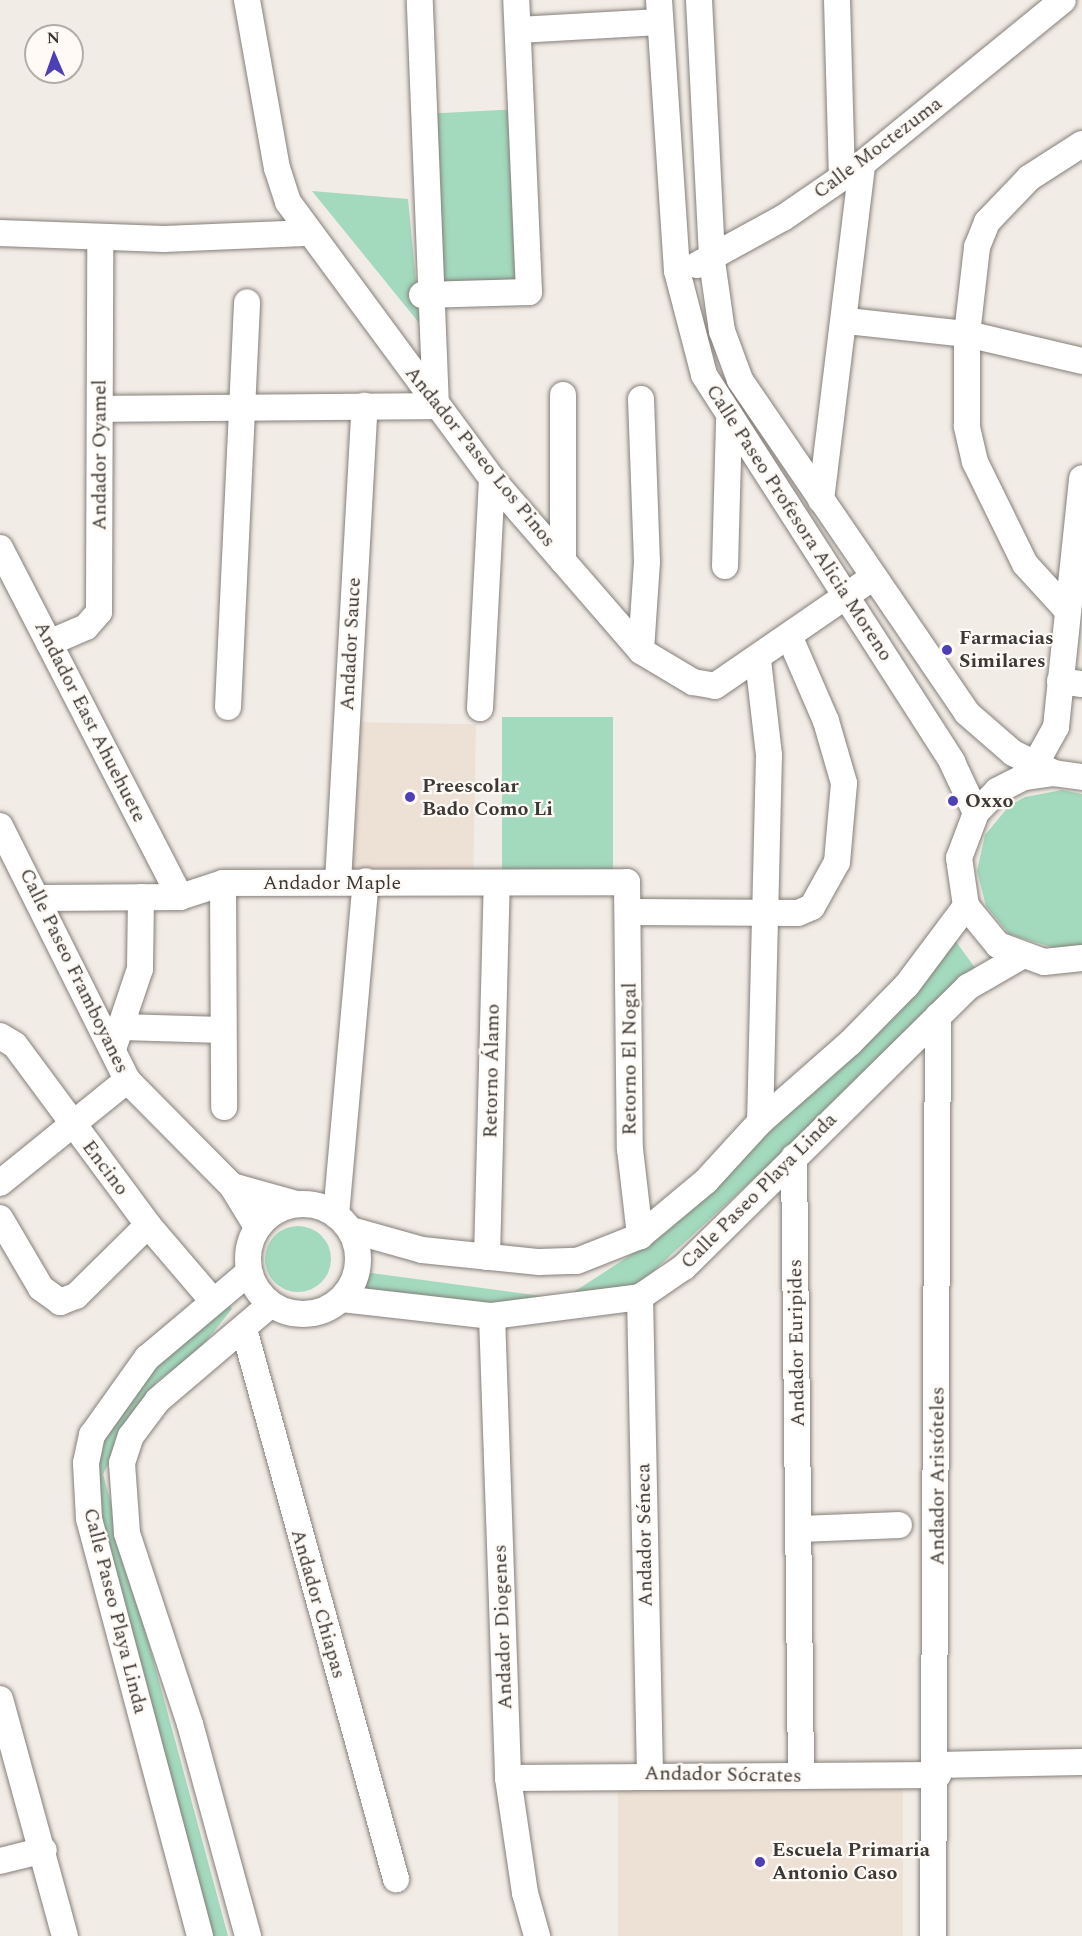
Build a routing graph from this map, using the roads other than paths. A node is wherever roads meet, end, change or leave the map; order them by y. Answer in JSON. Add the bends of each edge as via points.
{"nodes":[{"id":1,"x":420,"y":0,"type":"edge"},
{"id":2,"x":516,"y":0,"type":"edge"},
{"id":3,"x":699,"y":0,"type":"edge"},
{"id":4,"x":837,"y":0,"type":"edge"},
{"id":5,"x":1062,"y":0,"type":"edge"},
{"id":6,"x":244,"y":5,"type":"edge"},
{"id":7,"x":660,"y":11,"type":"edge"},
{"id":8,"x":518,"y":30,"type":"junction"},
{"id":9,"x":1082,"y":144,"type":"edge"},
{"id":10,"x":852,"y":171,"type":"junction"},
{"id":11,"x":310,"y":232,"type":"junction"},
{"id":12,"x":0,"y":233,"type":"edge"},
{"id":13,"x":100,"y":238,"type":"junction"},
{"id":14,"x":712,"y":261,"type":"junction"},
{"id":15,"x":677,"y":271,"type":"junction"},
{"id":16,"x":428,"y":295,"type":"junction"},
{"id":17,"x":247,"y":302,"type":"dead end"},
{"id":18,"x":847,"y":321,"type":"junction"},
{"id":19,"x":967,"y":334,"type":"junction"},
{"id":20,"x":1082,"y":361,"type":"edge"},
{"id":21,"x":563,"y":395,"type":"dead end"},
{"id":22,"x":641,"y":399,"type":"dead end"},
{"id":23,"x":241,"y":405,"type":"junction"},
{"id":24,"x":365,"y":406,"type":"junction"},
{"id":25,"x":436,"y":406,"type":"junction"},
{"id":26,"x":100,"y":409,"type":"junction"},
{"id":27,"x":729,"y":421,"type":"junction"},
{"id":28,"x":1082,"y":478,"type":"edge"},
{"id":29,"x":492,"y":479,"type":"junction"},
{"id":30,"x":821,"y":500,"type":"junction"},
{"id":31,"x":0,"y":548,"type":"edge"},
{"id":32,"x":563,"y":561,"type":"junction"},
{"id":33,"x":725,"y":566,"type":"dead end"},
{"id":34,"x":872,"y":578,"type":"junction"},
{"id":35,"x":845,"y":596,"type":"junction"},
{"id":36,"x":1067,"y":610,"type":"junction"},
{"id":37,"x":790,"y":638,"type":"junction"},
{"id":38,"x":49,"y":643,"type":"junction"},
{"id":39,"x":641,"y":651,"type":"junction"},
{"id":40,"x":758,"y":660,"type":"junction"},
{"id":41,"x":1071,"y":682,"type":"edge"},
{"id":42,"x":228,"y":707,"type":"dead end"},
{"id":43,"x":480,"y":708,"type":"dead end"},
{"id":44,"x":1045,"y":768,"type":"junction"},
{"id":45,"x":1082,"y":777,"type":"edge"},
{"id":46,"x":976,"y":813,"type":"junction"},
{"id":47,"x":0,"y":826,"type":"edge"},
{"id":48,"x":366,"y":881,"type":"junction"},
{"id":49,"x":338,"y":882,"type":"junction"},
{"id":50,"x":627,"y":882,"type":"joint"},
{"id":51,"x":223,"y":884,"type":"junction"},
{"id":52,"x":497,"y":885,"type":"junction"},
{"id":53,"x":141,"y":897,"type":"junction"},
{"id":54,"x":180,"y":897,"type":"junction"},
{"id":55,"x":40,"y":898,"type":"junction"},
{"id":56,"x":966,"y":906,"type":"junction"},
{"id":57,"x":630,"y":912,"type":"junction"},
{"id":58,"x":769,"y":912,"type":"junction"},
{"id":59,"x":1020,"y":957,"type":"junction"},
{"id":60,"x":1082,"y":958,"type":"edge"},
{"id":61,"x":938,"y":1016,"type":"junction"},
{"id":62,"x":224,"y":1030,"type":"junction"},
{"id":63,"x":0,"y":1036,"type":"edge"},
{"id":64,"x":117,"y":1038,"type":"junction"},
{"id":65,"x":127,"y":1080,"type":"junction"},
{"id":66,"x":224,"y":1107,"type":"dead end"},
{"id":67,"x":760,"y":1122,"type":"junction"},
{"id":68,"x":74,"y":1126,"type":"junction"},
{"id":69,"x":794,"y":1157,"type":"junction"},
{"id":70,"x":0,"y":1183,"type":"edge"},
{"id":71,"x":232,"y":1186,"type":"junction"},
{"id":72,"x":296,"y":1204,"type":"junction"},
{"id":73,"x":0,"y":1218,"type":"edge"},
{"id":74,"x":344,"y":1222,"type":"junction"},
{"id":75,"x":148,"y":1225,"type":"junction"},
{"id":76,"x":257,"y":1227,"type":"junction"},
{"id":77,"x":640,"y":1236,"type":"junction"},
{"id":78,"x":487,"y":1257,"type":"junction"},
{"id":79,"x":248,"y":1273,"type":"junction"},
{"id":80,"x":640,"y":1297,"type":"junction"},
{"id":81,"x":342,"y":1299,"type":"junction"},
{"id":82,"x":212,"y":1300,"type":"junction"},
{"id":83,"x":270,"y":1305,"type":"junction"},
{"id":84,"x":492,"y":1316,"type":"junction"},
{"id":85,"x":244,"y":1329,"type":"junction"},
{"id":86,"x":899,"y":1525,"type":"dead end"},
{"id":87,"x":801,"y":1529,"type":"junction"},
{"id":88,"x":0,"y":1699,"type":"edge"},
{"id":89,"x":1082,"y":1762,"type":"edge"},
{"id":90,"x":937,"y":1770,"type":"junction"},
{"id":91,"x":650,"y":1773,"type":"junction"},
{"id":92,"x":801,"y":1776,"type":"junction"},
{"id":93,"x":508,"y":1778,"type":"junction"},
{"id":94,"x":44,"y":1850,"type":"junction"},
{"id":95,"x":0,"y":1861,"type":"edge"},
{"id":96,"x":396,"y":1879,"type":"dead end"},
{"id":97,"x":65,"y":1936,"type":"edge"},
{"id":98,"x":200,"y":1936,"type":"edge"},
{"id":99,"x":249,"y":1936,"type":"edge"},
{"id":100,"x":537,"y":1936,"type":"edge"},
{"id":101,"x":933,"y":1936,"type":"edge"}],
"edges":[{"from":1,"to":16,"type":"street"},
{"from":2,"to":8,"type":"street"},
{"from":3,"to":14,"type":"street","name":"Calle Paseo Profesora Alicia Moreno"},
{"from":4,"to":10,"type":"street"},
{"from":5,"to":10,"type":"street","name":"Calle Moctezuma"},
{"from":6,"to":11,"type":"street","name":"Andador Paseo Los Pinos","via":[[277,168],[288,202]]},
{"from":7,"to":8,"type":"street"},
{"from":7,"to":15,"type":"street","name":"Calle Paseo Profesora Alicia Moreno"},
{"from":8,"to":16,"type":"street","via":[[529,292]]},
{"from":9,"to":19,"type":"street","via":[[1029,178],[987,222],[977,247]]},
{"from":10,"to":14,"type":"street","name":"Calle Moctezuma"},
{"from":10,"to":18,"type":"street"},
{"from":11,"to":13,"type":"street"},
{"from":11,"to":25,"type":"street","name":"Andador Paseo Los Pinos"},
{"from":12,"to":13,"type":"street"},
{"from":13,"to":26,"type":"street","name":"Andador Oyamel"},
{"from":14,"to":15,"type":"street","name":"Calle Moctezuma"},
{"from":14,"to":30,"type":"street","name":"Calle Paseo Profesora Alicia Moreno","via":[[722,331],[740,380]]},
{"from":15,"to":27,"type":"street","name":"Calle Paseo Profesora Alicia Moreno","via":[[704,375]]},
{"from":16,"to":25,"type":"street"},
{"from":17,"to":23,"type":"street"},
{"from":18,"to":19,"type":"street"},
{"from":18,"to":30,"type":"street"},
{"from":19,"to":20,"type":"street"},
{"from":19,"to":36,"type":"street","via":[[967,426],[975,462],[1024,564]]},
{"from":21,"to":32,"type":"street"},
{"from":22,"to":39,"type":"street","via":[[647,562]]},
{"from":23,"to":24,"type":"street"},
{"from":23,"to":26,"type":"street"},
{"from":23,"to":42,"type":"street"},
{"from":24,"to":25,"type":"street"},
{"from":24,"to":49,"type":"street","name":"Andador Sauce"},
{"from":25,"to":29,"type":"street","name":"Andador Paseo Los Pinos"},
{"from":26,"to":38,"type":"street","name":"Andador Oyamel","via":[[99,612],[86,627]]},
{"from":27,"to":33,"type":"street"},
{"from":27,"to":35,"type":"street","name":"Calle Paseo Profesora Alicia Moreno"},
{"from":28,"to":36,"type":"street"},
{"from":29,"to":32,"type":"street","name":"Andador Paseo Los Pinos"},
{"from":29,"to":43,"type":"street"},
{"from":30,"to":34,"type":"street","name":"Calle Paseo Profesora Alicia Moreno"},
{"from":31,"to":38,"type":"street","name":"Andador East Ahuehuete"},
{"from":32,"to":39,"type":"street","name":"Andador Paseo Los Pinos"},
{"from":34,"to":35,"type":"street","name":"Andador Paseo Los Pinos"},
{"from":34,"to":44,"type":"street","name":"Calle Paseo Profesora Alicia Moreno","via":[[967,713],[1012,753]]},
{"from":35,"to":37,"type":"street","name":"Andador Paseo Los Pinos"},
{"from":35,"to":46,"type":"street","name":"Calle Paseo Profesora Alicia Moreno","via":[[952,762]]},
{"from":36,"to":41,"type":"street"},
{"from":37,"to":40,"type":"street","name":"Andador Paseo Los Pinos"},
{"from":37,"to":58,"type":"street","via":[[826,721],[844,783],[837,862],[812,908]]},
{"from":38,"to":54,"type":"street","name":"Andador East Ahuehuete"},
{"from":39,"to":40,"type":"street","name":"Andador Paseo Los Pinos","via":[[693,682],[715,686]]},
{"from":40,"to":58,"type":"street","via":[[769,754]]},
{"from":41,"to":44,"type":"street"},
{"from":44,"to":45,"type":"street"},
{"from":44,"to":46,"type":"street","via":[[997,791]]},
{"from":46,"to":56,"type":"street","via":[[959,858]]},
{"from":47,"to":55,"type":"street","name":"Calle Paseo Framboyanes"},
{"from":48,"to":49,"type":"street","name":"Andador Maple"},
{"from":48,"to":52,"type":"street","name":"Andador Maple"},
{"from":48,"to":74,"type":"street"},
{"from":49,"to":51,"type":"street","name":"Andador Maple"},
{"from":50,"to":52,"type":"street","name":"Andador Maple"},
{"from":50,"to":57,"type":"street","name":"Retorno El Nogal"},
{"from":51,"to":54,"type":"street","name":"Andador Maple"},
{"from":51,"to":62,"type":"street"},
{"from":52,"to":78,"type":"street","name":"Retorno Álamo"},
{"from":53,"to":54,"type":"street","name":"Andador Maple"},
{"from":53,"to":55,"type":"street","name":"Andador Maple"},
{"from":53,"to":64,"type":"street","via":[[140,969]]},
{"from":55,"to":64,"type":"street","name":"Calle Paseo Framboyanes"},
{"from":56,"to":59,"type":"street","via":[[998,945]]},
{"from":56,"to":67,"type":"street","via":[[907,985]]},
{"from":57,"to":58,"type":"street"},
{"from":57,"to":77,"type":"street","name":"Retorno El Nogal","via":[[630,1149]]},
{"from":58,"to":67,"type":"street"},
{"from":59,"to":60,"type":"street","via":[[1044,962]]},
{"from":59,"to":61,"type":"street","name":"Calle Paseo Playa Linda","via":[[968,987]]},
{"from":61,"to":69,"type":"street","name":"Calle Paseo Playa Linda"},
{"from":61,"to":90,"type":"street","name":"Andador Aristóteles"},
{"from":62,"to":64,"type":"street"},
{"from":62,"to":66,"type":"street"},
{"from":63,"to":68,"type":"street","name":"Encino","via":[[15,1045]]},
{"from":64,"to":65,"type":"street","name":"Calle Paseo Framboyanes"},
{"from":65,"to":68,"type":"street"},
{"from":65,"to":71,"type":"street","name":"Calle Paseo Framboyanes"},
{"from":67,"to":77,"type":"street","via":[[705,1181]]},
{"from":68,"to":70,"type":"street"},
{"from":68,"to":75,"type":"street","name":"Encino"},
{"from":69,"to":80,"type":"street","name":"Calle Paseo Playa Linda","via":[[684,1267]]},
{"from":69,"to":87,"type":"street","name":"Andador Euripides"},
{"from":71,"to":72,"type":"street","name":"Calle Paseo Framboyanes"},
{"from":71,"to":76,"type":"street","name":"Calle Paseo Framboyanes"},
{"from":72,"to":74,"type":"street"},
{"from":72,"to":76,"type":"street","via":[[274,1211]]},
{"from":73,"to":75,"type":"street","via":[[41,1288],[60,1302],[76,1296]]},
{"from":74,"to":78,"type":"street","via":[[422,1250]]},
{"from":74,"to":81,"type":"street","via":[[358,1266]]},
{"from":75,"to":82,"type":"street","name":"Encino"},
{"from":76,"to":79,"type":"street","via":[[248,1250]]},
{"from":77,"to":78,"type":"street","via":[[576,1261]]},
{"from":79,"to":82,"type":"street","name":"Calle Paseo Playa Linda"},
{"from":79,"to":83,"type":"street"},
{"from":80,"to":84,"type":"street","name":"Calle Paseo Playa Linda"},
{"from":80,"to":91,"type":"street","name":"Andador Séneca"},
{"from":81,"to":83,"type":"street","via":[[320,1312],[294,1314]]},
{"from":81,"to":84,"type":"street","name":"Calle Paseo Playa Linda"},
{"from":82,"to":98,"type":"street","name":"Calle Paseo Playa Linda","via":[[147,1358],[117,1395],[92,1435],[85,1480],[89,1520]]},
{"from":83,"to":85,"type":"street","name":"Calle Paseo Playa Linda"},
{"from":84,"to":93,"type":"street","name":"Andador Diogenes"},
{"from":85,"to":96,"type":"street","name":"Andador Chiapas"},
{"from":85,"to":99,"type":"street","name":"Calle Paseo Playa Linda","via":[[143,1416],[122,1463],[127,1533],[190,1724]]},
{"from":86,"to":87,"type":"street"},
{"from":87,"to":92,"type":"street","name":"Andador Euripides"},
{"from":88,"to":94,"type":"street"},
{"from":89,"to":90,"type":"street","name":"Andador Sócrates"},
{"from":90,"to":92,"type":"street","name":"Andador Sócrates"},
{"from":90,"to":101,"type":"street","name":"Andador Aristóteles"},
{"from":91,"to":92,"type":"street","name":"Andador Sócrates"},
{"from":91,"to":93,"type":"street","name":"Andador Sócrates"},
{"from":93,"to":100,"type":"street","name":"Andador Diogenes","via":[[525,1893]]},
{"from":94,"to":95,"type":"street"},
{"from":94,"to":97,"type":"street"}]}
